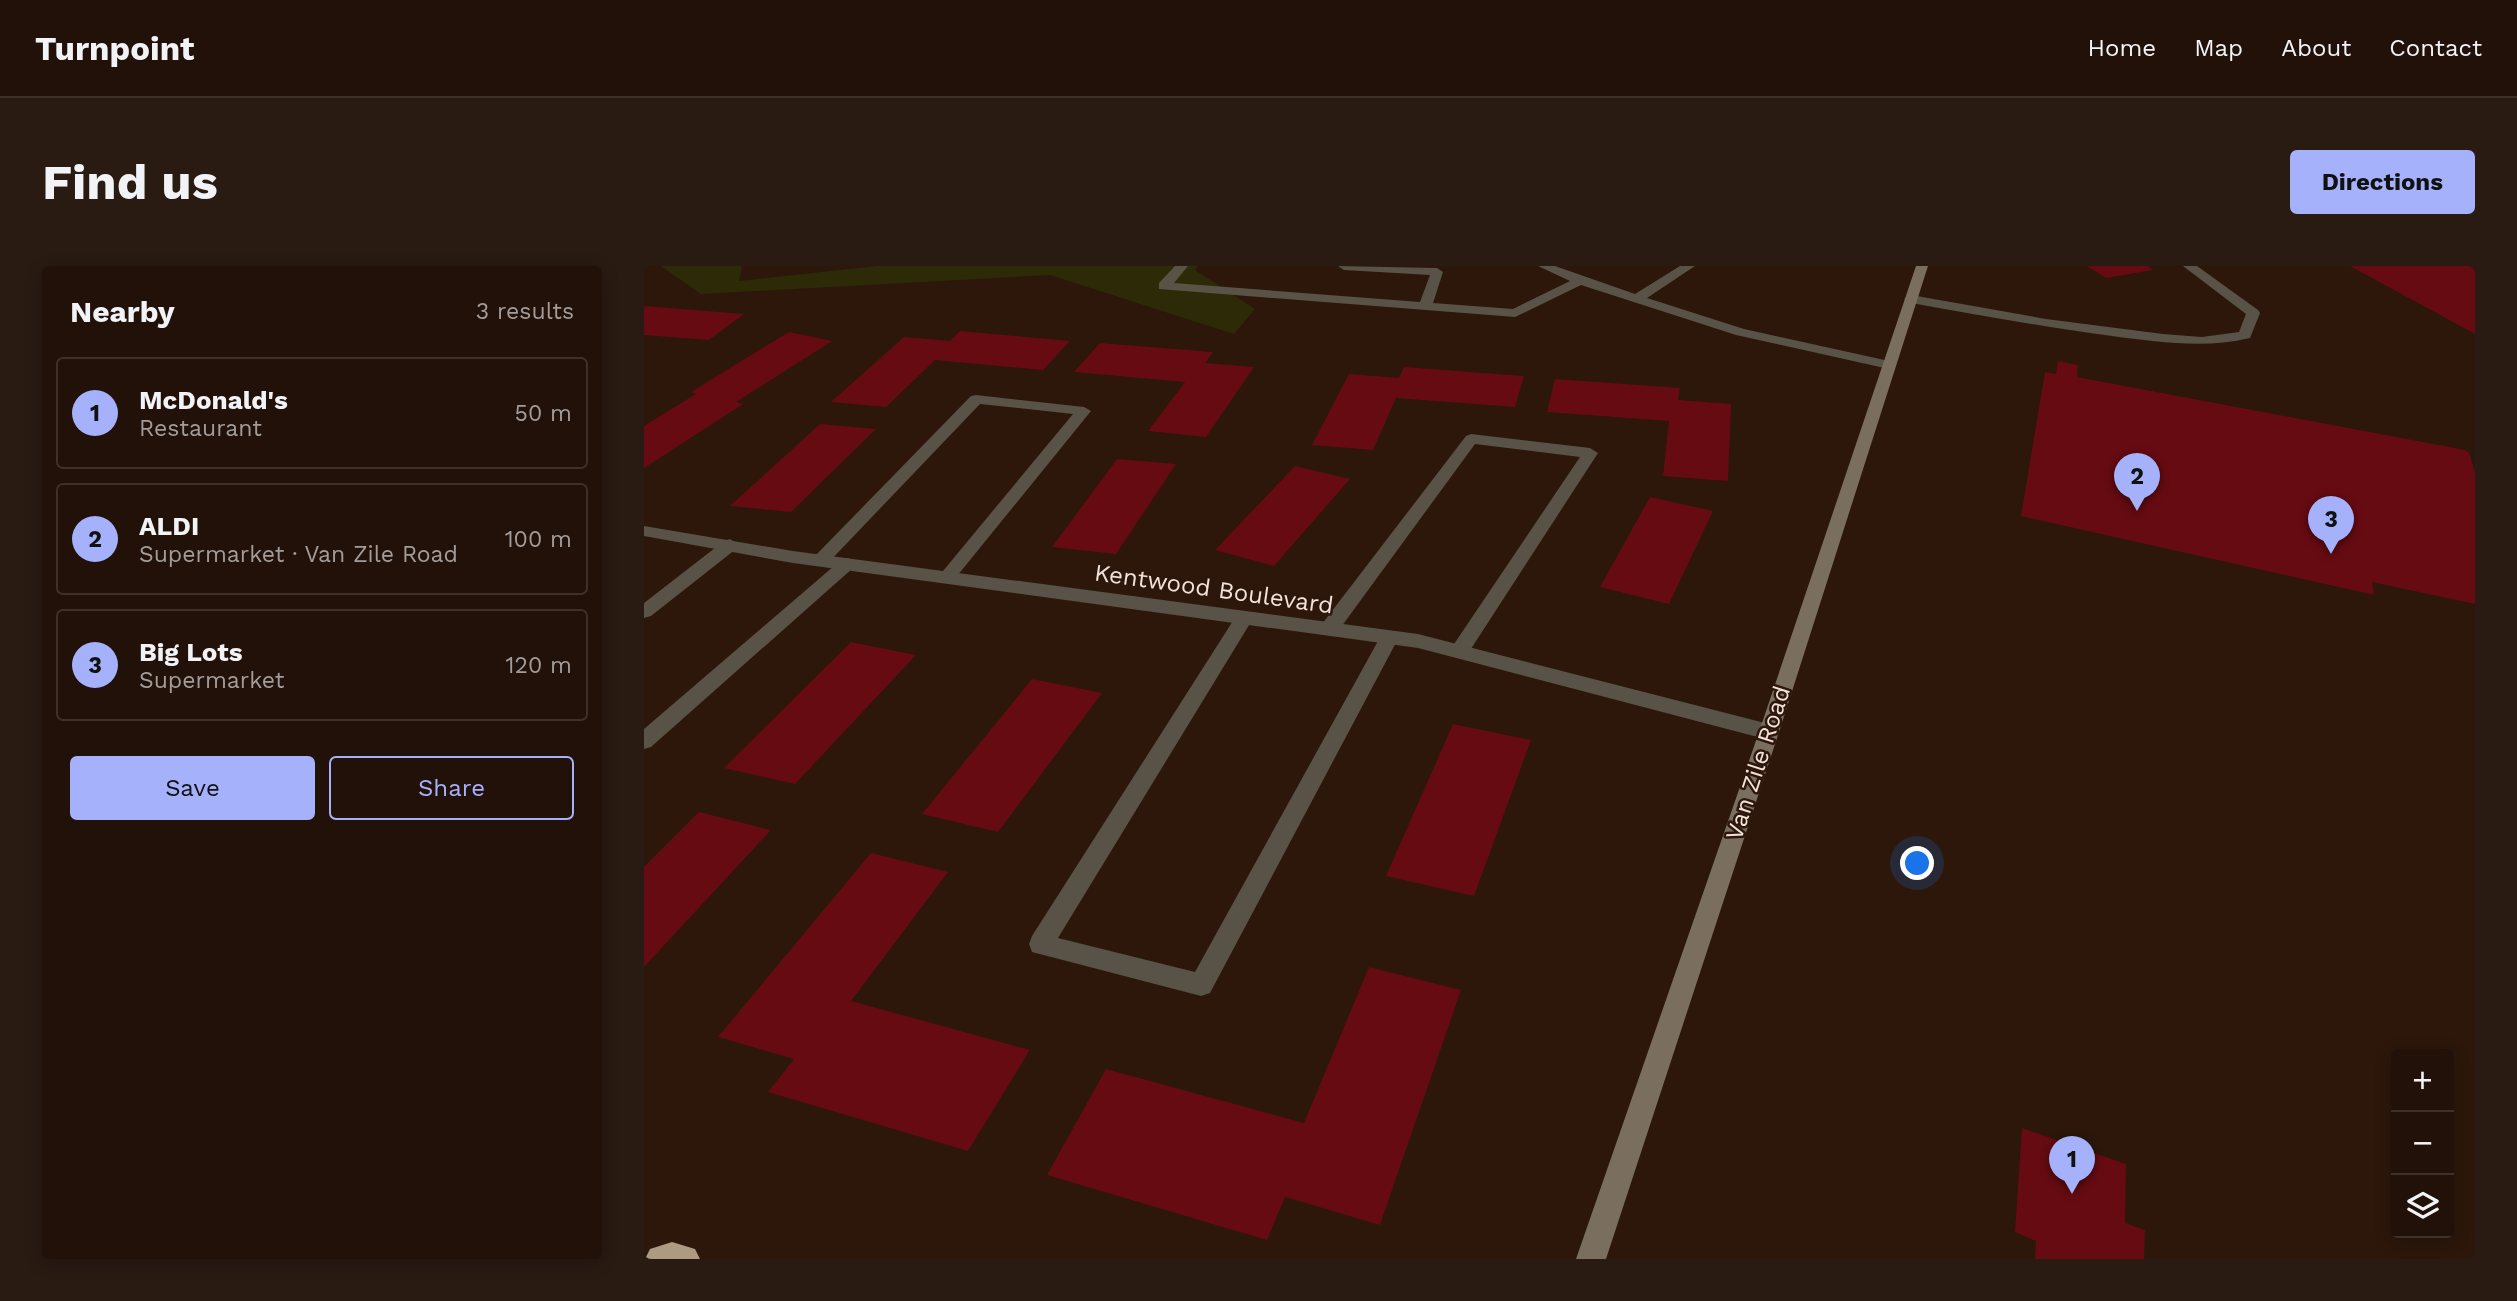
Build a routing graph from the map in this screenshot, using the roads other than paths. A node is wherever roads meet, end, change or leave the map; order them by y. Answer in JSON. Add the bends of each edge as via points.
{"nodes":[{"id":1,"x":1182,"y":266,"type":"edge"},
{"id":2,"x":1344,"y":266,"type":"edge"},
{"id":3,"x":1544,"y":266,"type":"edge"},
{"id":4,"x":1689,"y":266,"type":"edge"},
{"id":5,"x":1922,"y":266,"type":"edge"},
{"id":6,"x":2189,"y":266,"type":"edge"},
{"id":7,"x":1580,"y":281,"type":"junction"},
{"id":8,"x":1637,"y":299,"type":"junction"},
{"id":9,"x":1911,"y":299,"type":"junction"},
{"id":10,"x":1425,"y":306,"type":"junction"},
{"id":11,"x":1889,"y":365,"type":"junction"},
{"id":12,"x":644,"y":531,"type":"edge"},
{"id":13,"x":730,"y":545,"type":"junction"},
{"id":14,"x":821,"y":560,"type":"junction"},
{"id":15,"x":847,"y":564,"type":"junction"},
{"id":16,"x":947,"y":577,"type":"junction"},
{"id":17,"x":644,"y":612,"type":"edge"},
{"id":18,"x":1245,"y":617,"type":"junction"},
{"id":19,"x":1329,"y":629,"type":"junction"},
{"id":20,"x":1390,"y":637,"type":"junction"},
{"id":21,"x":1460,"y":650,"type":"junction"},
{"id":22,"x":1769,"y":732,"type":"junction"},
{"id":23,"x":644,"y":741,"type":"edge"},
{"id":24,"x":660,"y":1259,"type":"edge"},
{"id":25,"x":685,"y":1259,"type":"edge"},
{"id":26,"x":1591,"y":1259,"type":"edge"}],
"edges":[{"from":1,"to":10,"type":"street","via":[[1164,286]]},
{"from":2,"to":10,"type":"street","via":[[1437,272]]},
{"from":3,"to":7,"type":"street"},
{"from":4,"to":8,"type":"street"},
{"from":5,"to":9,"type":"street","name":"Van Zile Road"},
{"from":6,"to":9,"type":"street","via":[[2253,313],[2245,335],[2202,341],[2046,323]]},
{"from":7,"to":8,"type":"street"},
{"from":7,"to":10,"type":"street","via":[[1515,313]]},
{"from":8,"to":11,"type":"street","via":[[1741,332]]},
{"from":9,"to":11,"type":"street","name":"Van Zile Road"},
{"from":11,"to":22,"type":"street","name":"Van Zile Road"},
{"from":12,"to":13,"type":"street","name":"Kentwood Boulevard"},
{"from":13,"to":14,"type":"street","name":"Kentwood Boulevard"},
{"from":13,"to":17,"type":"street"},
{"from":14,"to":15,"type":"street","name":"Kentwood Boulevard"},
{"from":14,"to":16,"type":"street","via":[[976,399],[1084,411]]},
{"from":15,"to":16,"type":"street","name":"Kentwood Boulevard"},
{"from":15,"to":23,"type":"street"},
{"from":16,"to":18,"type":"street","name":"Kentwood Boulevard"},
{"from":18,"to":19,"type":"street","name":"Kentwood Boulevard"},
{"from":18,"to":20,"type":"street","via":[[1041,944],[1201,985]]},
{"from":19,"to":20,"type":"street","name":"Kentwood Boulevard"},
{"from":19,"to":21,"type":"street","via":[[1471,439],[1590,453]]},
{"from":20,"to":21,"type":"street","name":"Kentwood Boulevard"},
{"from":21,"to":22,"type":"street","name":"Kentwood Boulevard"},
{"from":22,"to":26,"type":"street","name":"Van Zile Road"},
{"from":24,"to":25,"type":"highway"}]}
